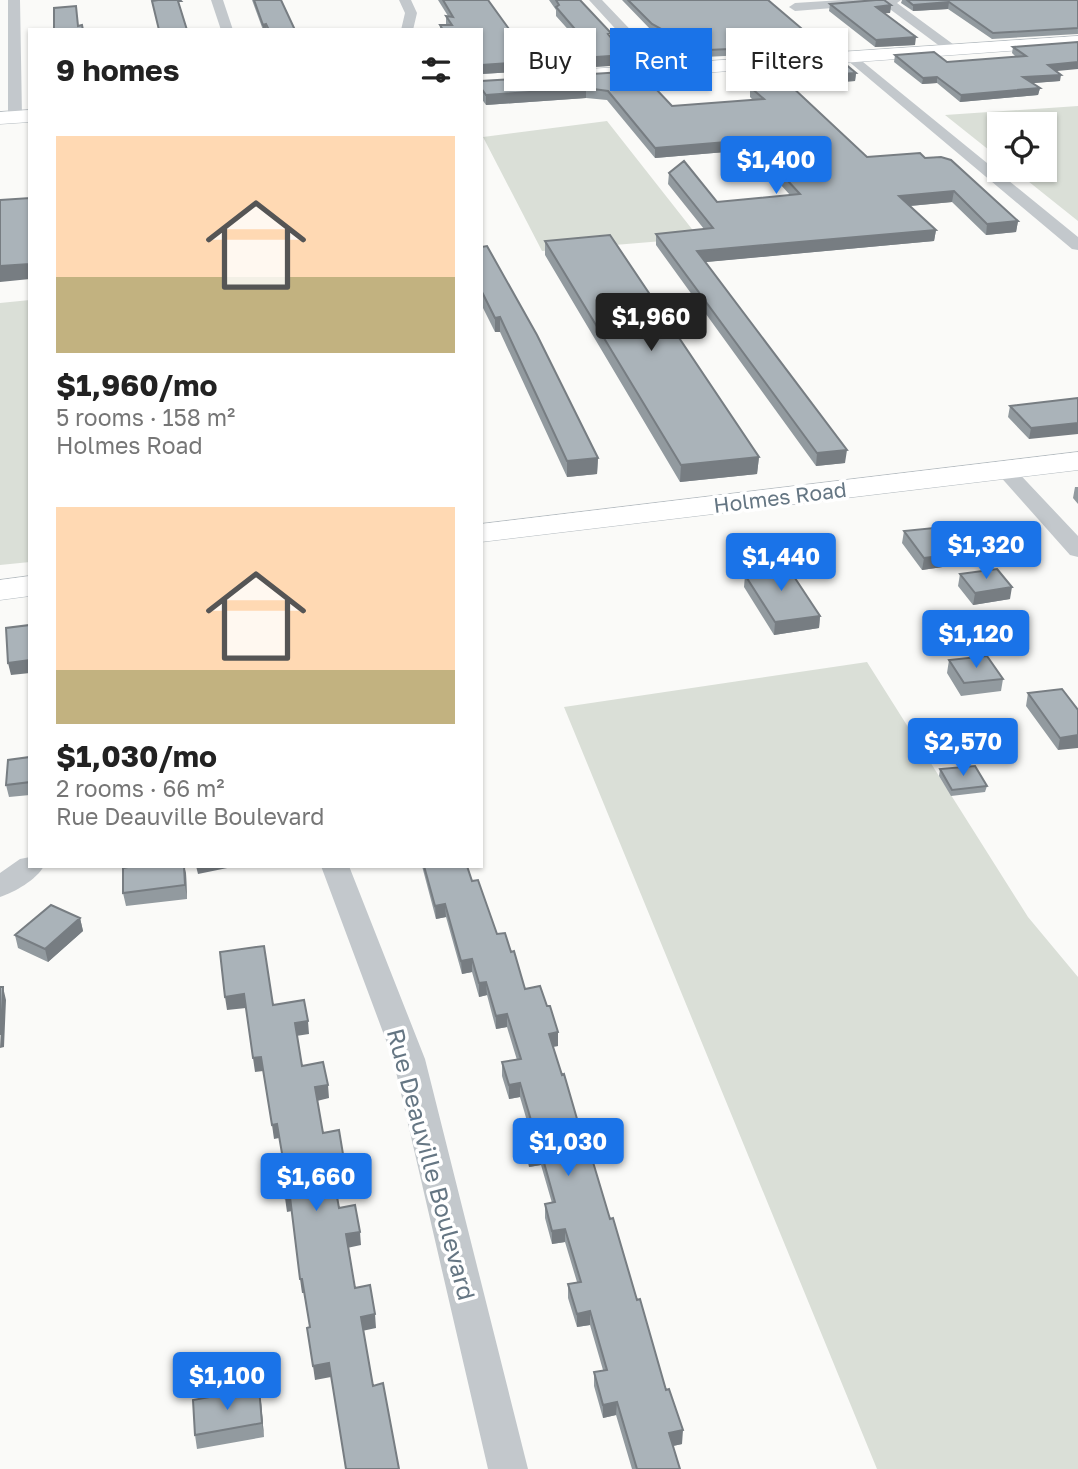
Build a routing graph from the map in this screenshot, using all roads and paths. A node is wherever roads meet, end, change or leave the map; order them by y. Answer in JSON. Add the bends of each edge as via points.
{"nodes":[{"id":1,"x":14,"y":0,"type":"edge"},
{"id":2,"x":217,"y":0,"type":"edge"},
{"id":3,"x":405,"y":0,"type":"edge"},
{"id":4,"x":596,"y":0,"type":"edge"},
{"id":5,"x":886,"y":0,"type":"edge"},
{"id":6,"x":895,"y":0,"type":"edge"},
{"id":7,"x":795,"y":7,"type":"dead end"},
{"id":8,"x":226,"y":28,"type":"edge"},
{"id":9,"x":407,"y":28,"type":"edge"},
{"id":10,"x":622,"y":28,"type":"edge"},
{"id":11,"x":1078,"y":41,"type":"edge"},
{"id":12,"x":954,"y":50,"type":"junction"},
{"id":13,"x":15,"y":57,"type":"junction"},
{"id":14,"x":852,"y":57,"type":"junction"},
{"id":15,"x":0,"y":58,"type":"edge"},
{"id":16,"x":712,"y":67,"type":"edge"},
{"id":17,"x":15,"y":117,"type":"edge"},
{"id":18,"x":1078,"y":244,"type":"edge"},
{"id":19,"x":1078,"y":461,"type":"edge"},
{"id":20,"x":1006,"y":470,"type":"junction"},
{"id":21,"x":483,"y":533,"type":"edge"},
{"id":22,"x":1078,"y":550,"type":"edge"},
{"id":23,"x":28,"y":586,"type":"edge"},
{"id":24,"x":0,"y":590,"type":"edge"},
{"id":25,"x":28,"y":867,"type":"edge"},
{"id":26,"x":336,"y":868,"type":"edge"},
{"id":27,"x":0,"y":887,"type":"edge"},
{"id":28,"x":508,"y":1469,"type":"edge"}],
"edges":[{"from":1,"to":13,"type":"street"},
{"from":2,"to":8,"type":"street"},
{"from":3,"to":9,"type":"street","via":[[411,13]]},
{"from":4,"to":10,"type":"street"},
{"from":5,"to":6,"type":"street"},
{"from":5,"to":7,"type":"street"},
{"from":5,"to":12,"type":"street"},
{"from":11,"to":12,"type":"street"},
{"from":12,"to":14,"type":"street"},
{"from":13,"to":15,"type":"street"},
{"from":13,"to":17,"type":"street"},
{"from":14,"to":16,"type":"street"},
{"from":14,"to":18,"type":"street"},
{"from":19,"to":20,"type":"street","name":"Holmes Road"},
{"from":20,"to":21,"type":"street","name":"Holmes Road"},
{"from":20,"to":22,"type":"street"},
{"from":23,"to":24,"type":"street"},
{"from":25,"to":27,"type":"street"},
{"from":26,"to":28,"type":"street","name":"Rue Deauville Boulevard","via":[[409,1059]]}]}
